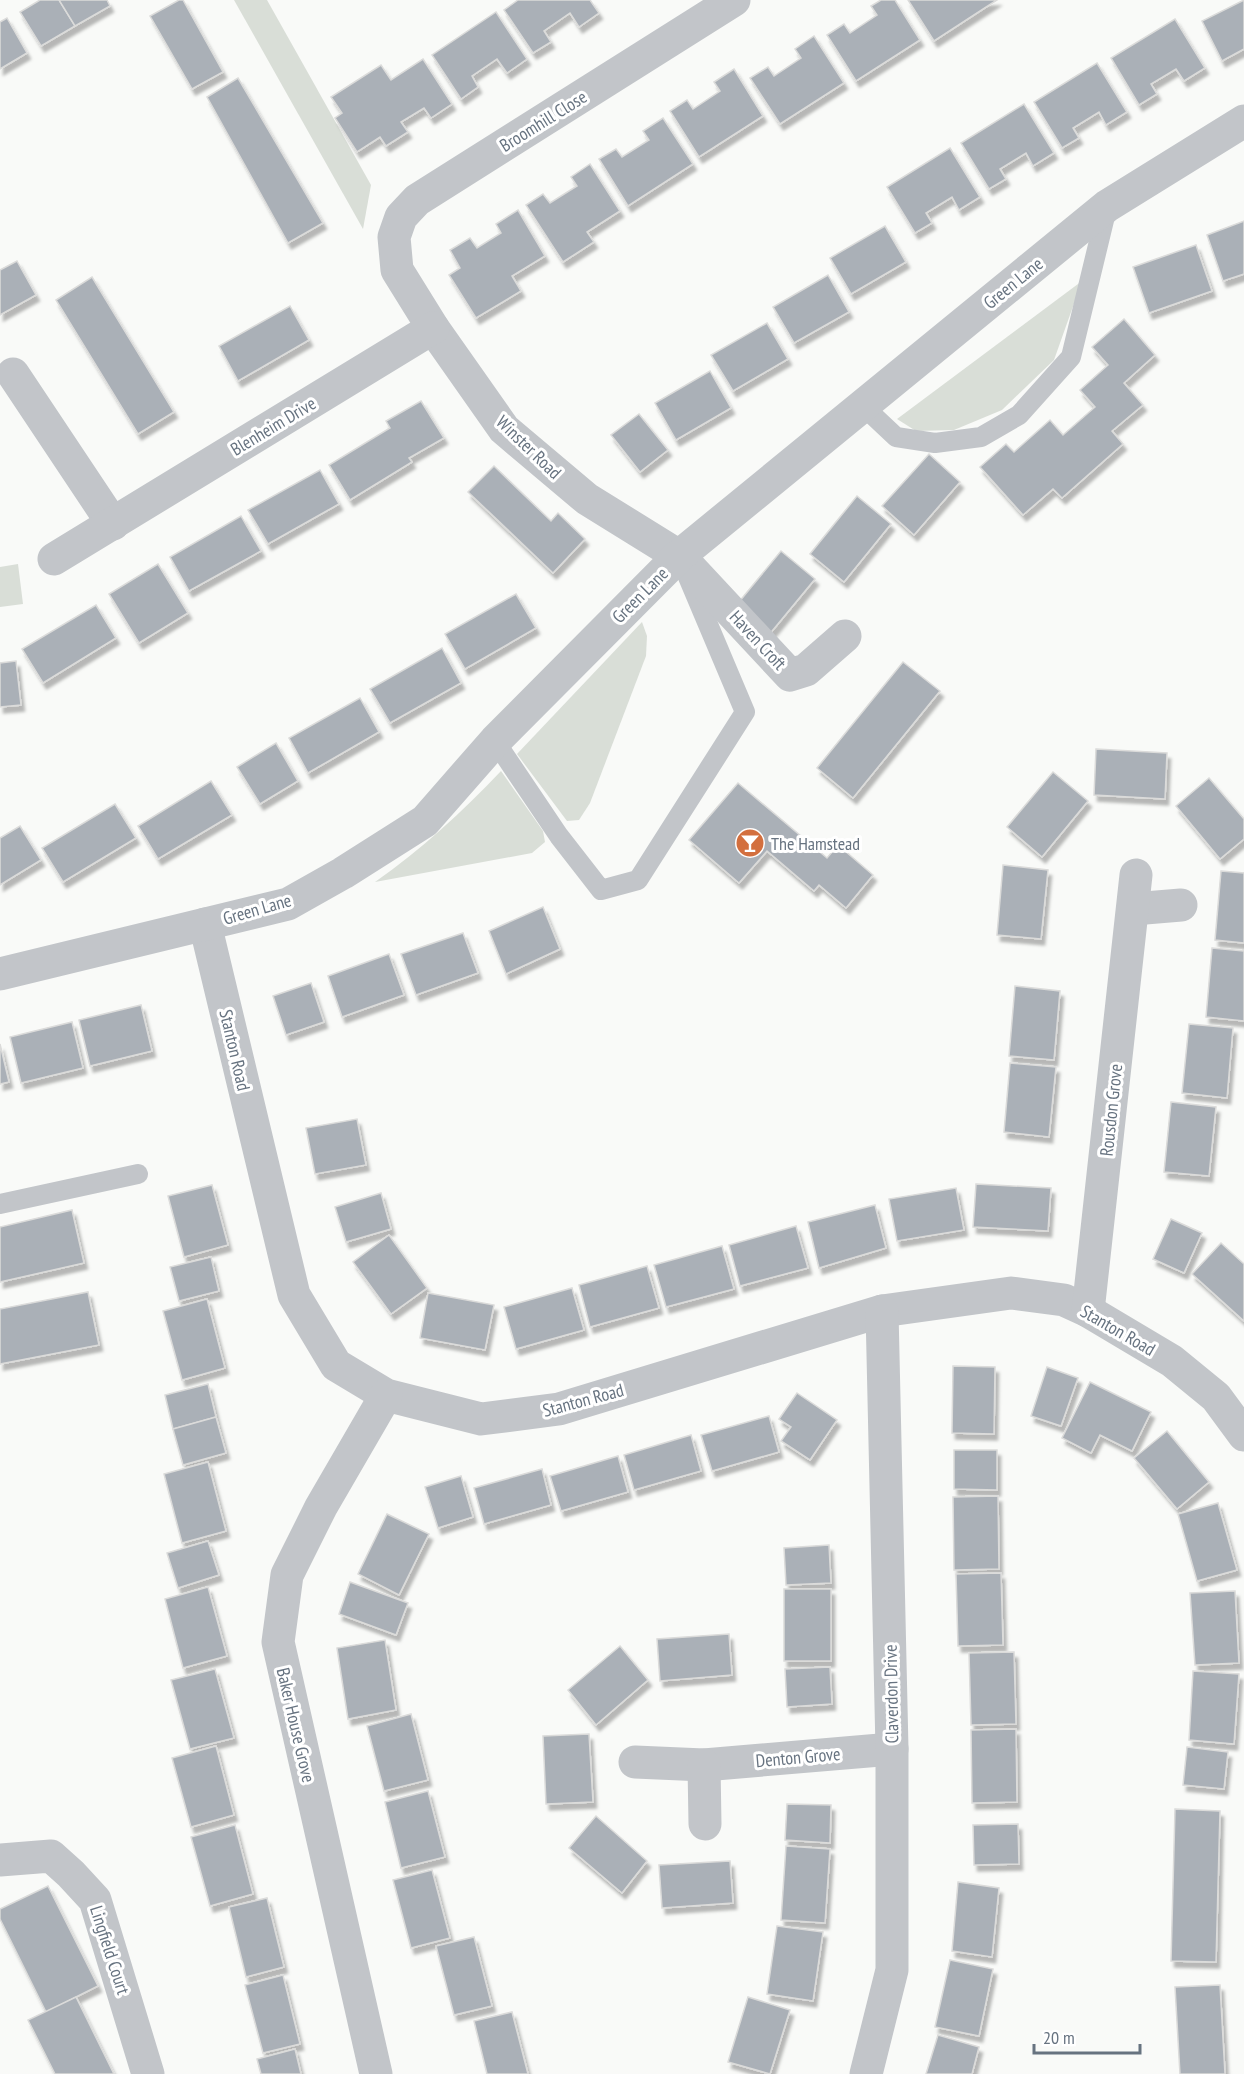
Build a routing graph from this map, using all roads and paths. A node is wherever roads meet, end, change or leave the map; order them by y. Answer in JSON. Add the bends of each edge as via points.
{"nodes":[{"id":1,"x":734,"y":0,"type":"edge"},
{"id":2,"x":1244,"y":121,"type":"edge"},
{"id":3,"x":1107,"y":206,"type":"junction"},
{"id":4,"x":397,"y":270,"type":"joint"},
{"id":5,"x":433,"y":327,"type":"junction"},
{"id":6,"x":13,"y":374,"type":"dead end"},
{"id":7,"x":862,"y":405,"type":"junction"},
{"id":8,"x":113,"y":524,"type":"junction"},
{"id":9,"x":679,"y":556,"type":"junction"},
{"id":10,"x":54,"y":559,"type":"dead end"},
{"id":11,"x":845,"y":636,"type":"dead end"},
{"id":12,"x":495,"y":741,"type":"junction"},
{"id":13,"x":1136,"y":875,"type":"dead end"},
{"id":14,"x":1181,"y":905,"type":"dead end"},
{"id":15,"x":1133,"y":909,"type":"junction"},
{"id":16,"x":205,"y":924,"type":"junction"},
{"id":17,"x":0,"y":974,"type":"edge"},
{"id":18,"x":138,"y":1174,"type":"dead end"},
{"id":19,"x":0,"y":1204,"type":"edge"},
{"id":20,"x":882,"y":1311,"type":"junction"},
{"id":21,"x":1088,"y":1311,"type":"junction"},
{"id":22,"x":387,"y":1395,"type":"junction"},
{"id":23,"x":1244,"y":1435,"type":"edge"},
{"id":24,"x":892,"y":1749,"type":"junction"},
{"id":25,"x":635,"y":1762,"type":"dead end"},
{"id":26,"x":704,"y":1766,"type":"junction"},
{"id":27,"x":705,"y":1824,"type":"dead end"},
{"id":28,"x":0,"y":1860,"type":"edge"},
{"id":29,"x":148,"y":2074,"type":"edge"},
{"id":30,"x":376,"y":2074,"type":"edge"},
{"id":31,"x":866,"y":2074,"type":"edge"}],
"edges":[{"from":1,"to":4,"type":"street","name":"Broomhill Close","via":[[417,200],[401,217],[394,237]]},
{"from":2,"to":3,"type":"street","name":"Green Lane"},
{"from":3,"to":7,"type":"street","name":"Green Lane"},
{"from":3,"to":7,"type":"lane","via":[[1071,357],[1019,415],[981,437],[934,443],[896,437]]},
{"from":4,"to":5,"type":"street","name":"Winster Road"},
{"from":5,"to":8,"type":"street","name":"Blenheim Drive"},
{"from":5,"to":9,"type":"street","name":"Winster Road","via":[[504,429],[588,499]]},
{"from":6,"to":8,"type":"street"},
{"from":7,"to":9,"type":"street","name":"Green Lane"},
{"from":8,"to":10,"type":"street","name":"Blenheim Drive"},
{"from":9,"to":11,"type":"street","name":"Haven Croft","via":[[790,675],[806,670]]},
{"from":9,"to":12,"type":"street","name":"Green Lane"},
{"from":9,"to":12,"type":"lane","via":[[745,712],[638,880],[601,890],[558,836]]},
{"from":12,"to":16,"type":"street","name":"Green Lane","via":[[425,821],[343,873],[288,904]]},
{"from":13,"to":15,"type":"street","name":"Rousdon Grove"},
{"from":14,"to":15,"type":"street"},
{"from":15,"to":21,"type":"street","name":"Rousdon Grove"},
{"from":16,"to":17,"type":"street","name":"Green Lane"},
{"from":16,"to":22,"type":"street","name":"Stanton Road","via":[[294,1294],[336,1365]]},
{"from":18,"to":19,"type":"lane"},
{"from":20,"to":21,"type":"street","name":"Stanton Road","via":[[1011,1293],[1064,1300]]},
{"from":20,"to":22,"type":"street","name":"Stanton Road","via":[[559,1409],[480,1419]]},
{"from":20,"to":24,"type":"street","name":"Claverdon Drive"},
{"from":21,"to":23,"type":"street","name":"Stanton Road","via":[[1172,1361],[1216,1397]]},
{"from":22,"to":30,"type":"street","name":"Baker House Grove","via":[[321,1507],[287,1575],[278,1642]]},
{"from":24,"to":26,"type":"street","name":"Denton Grove"},
{"from":24,"to":31,"type":"street","name":"Claverdon Drive","via":[[892,1970]]},
{"from":25,"to":26,"type":"street","name":"Denton Grove"},
{"from":26,"to":27,"type":"street"},
{"from":28,"to":29,"type":"street","name":"Lingfield Court","via":[[51,1856],[95,1900]]}]}
